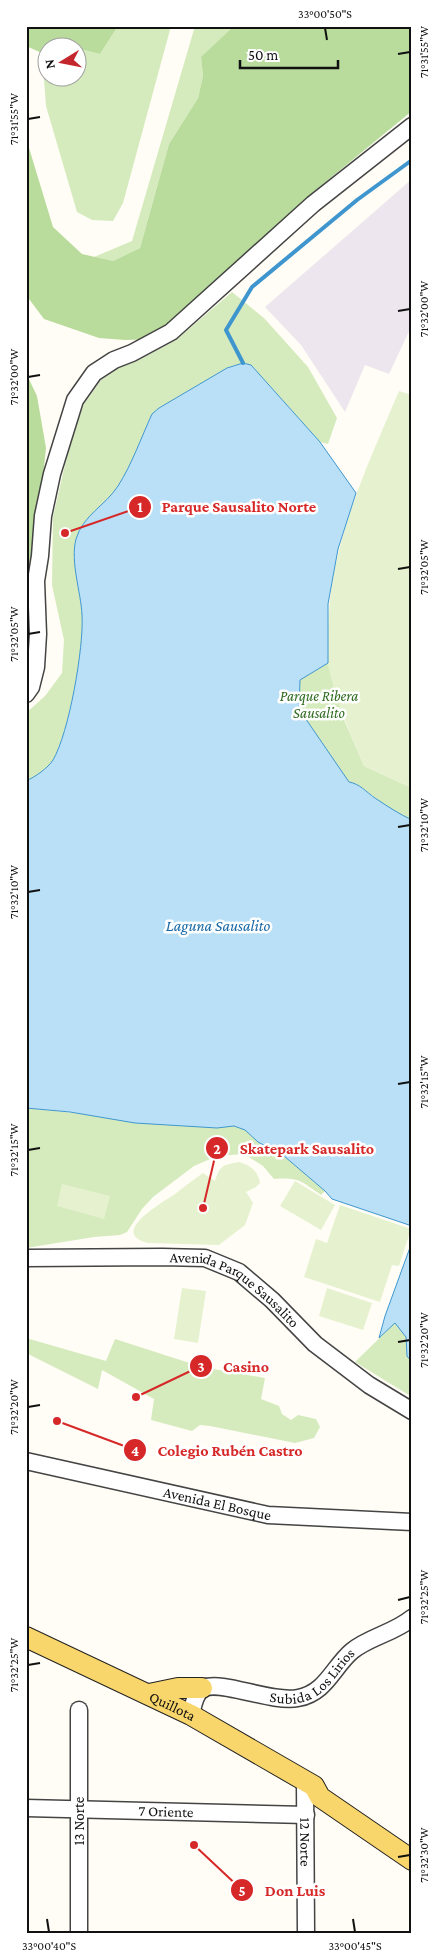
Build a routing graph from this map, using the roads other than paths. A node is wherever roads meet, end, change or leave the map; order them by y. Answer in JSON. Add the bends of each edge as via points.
{"nodes":[{"id":1,"x":412,"y":126,"type":"edge"},
{"id":2,"x":26,"y":694,"type":"edge"},
{"id":3,"x":26,"y":1258,"type":"edge"},
{"id":4,"x":412,"y":1411,"type":"edge"},
{"id":5,"x":26,"y":1461,"type":"edge"},
{"id":6,"x":412,"y":1522,"type":"edge"},
{"id":7,"x":412,"y":1618,"type":"edge"},
{"id":8,"x":26,"y":1637,"type":"edge"},
{"id":9,"x":202,"y":1688,"type":"junction"},
{"id":10,"x":149,"y":1694,"type":"junction"},
{"id":11,"x":79,"y":1710,"type":"dead end"},
{"id":12,"x":192,"y":1715,"type":"junction"},
{"id":13,"x":309,"y":1784,"type":"junction"},
{"id":14,"x":26,"y":1808,"type":"edge"},
{"id":15,"x":79,"y":1809,"type":"junction"},
{"id":16,"x":306,"y":1815,"type":"junction"},
{"id":17,"x":412,"y":1845,"type":"edge"},
{"id":18,"x":412,"y":1860,"type":"edge"},
{"id":19,"x":79,"y":1933,"type":"edge"},
{"id":20,"x":306,"y":1933,"type":"edge"}],
"edges":[{"from":1,"to":2,"type":"street","via":[[313,204],[171,332],[94,373],[75,400],[52,474],[44,516],[36,581],[36,667]]},
{"from":3,"to":4,"type":"street","name":"Avenida Parque Sausalito","via":[[205,1258],[239,1272],[315,1344],[369,1385]]},
{"from":5,"to":6,"type":"street","name":"Avenida El Bosque","via":[[268,1515]]},
{"from":7,"to":9,"type":"street","name":"Subida Los Lirios","via":[[353,1650],[327,1682],[309,1695],[274,1699],[226,1687]]},
{"from":8,"to":10,"type":"main road","name":"Quillota"},
{"from":9,"to":10,"type":"main road","via":[[178,1688]]},
{"from":9,"to":12,"type":"street","via":[[195,1698]]},
{"from":10,"to":12,"type":"main road","name":"Quillota"},
{"from":11,"to":15,"type":"street","name":"13 Norte"},
{"from":12,"to":13,"type":"main road","name":"Quillota"},
{"from":13,"to":16,"type":"street","name":"12 Norte"},
{"from":13,"to":17,"type":"main road","name":"Quillota","via":[[324,1786]]},
{"from":13,"to":18,"type":"main road","name":"Quillota","via":[[320,1797]]},
{"from":14,"to":15,"type":"street","name":"7 Oriente"},
{"from":15,"to":16,"type":"street","name":"7 Oriente"},
{"from":15,"to":19,"type":"street","name":"13 Norte"},
{"from":16,"to":20,"type":"street","name":"12 Norte"}]}
